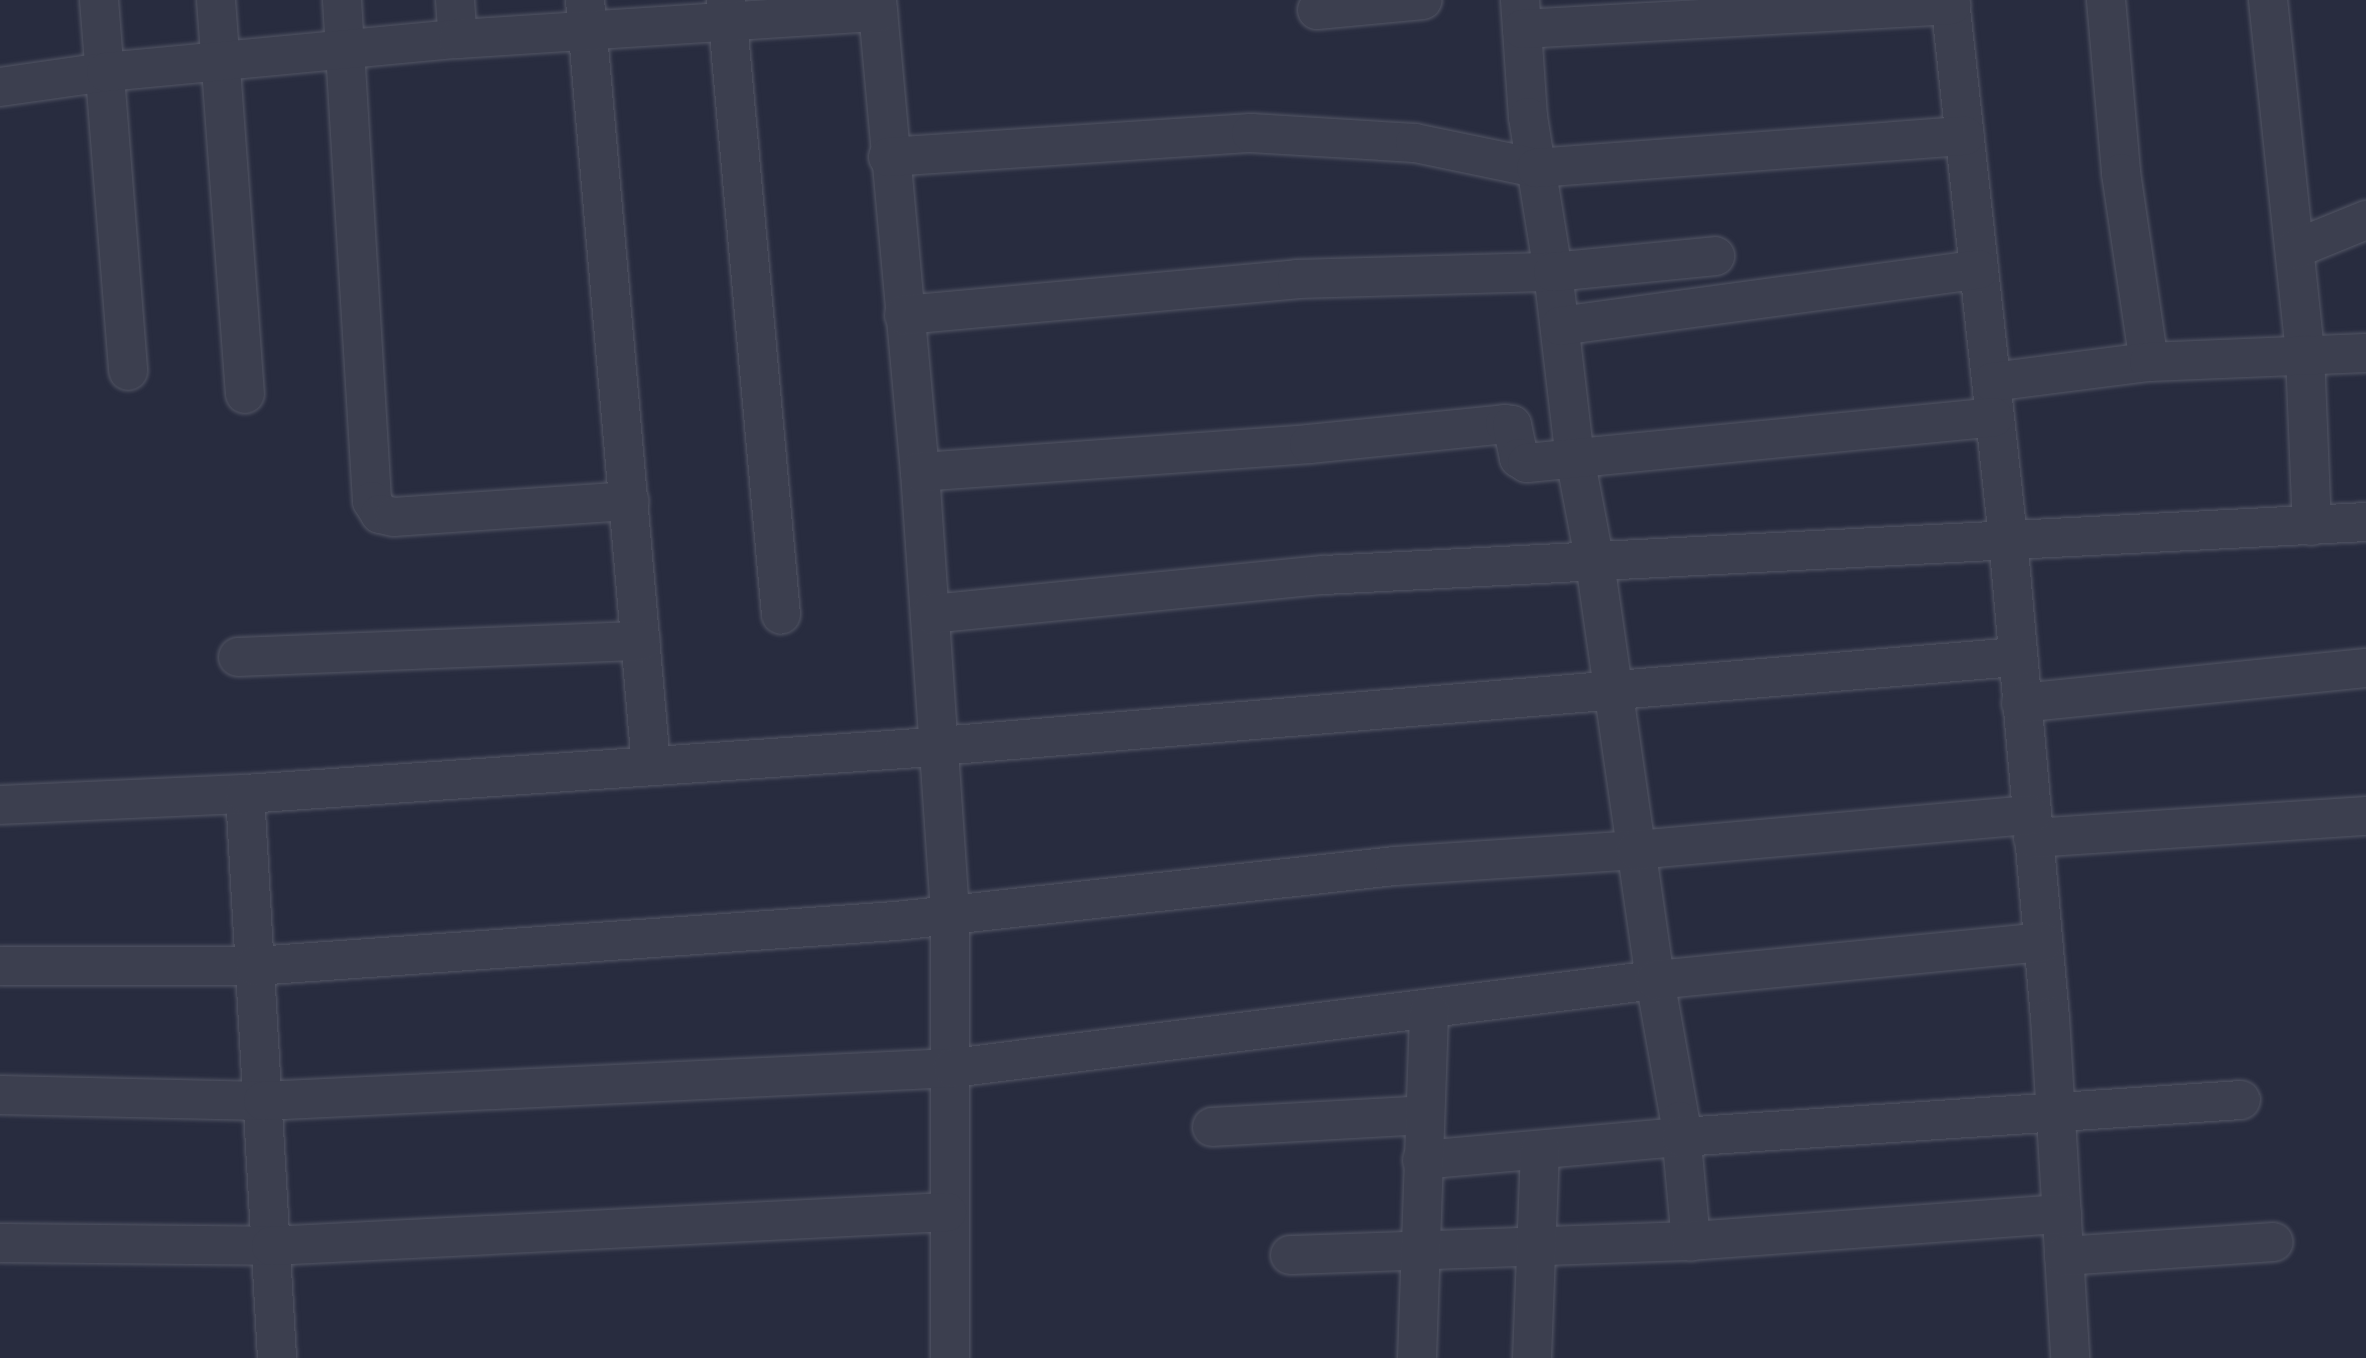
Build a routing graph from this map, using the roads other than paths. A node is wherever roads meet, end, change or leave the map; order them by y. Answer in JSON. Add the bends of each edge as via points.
{"nodes":[{"id":1,"x":99,"y":0,"type":"edge"},
{"id":2,"x":216,"y":0,"type":"edge"},
{"id":3,"x":342,"y":0,"type":"edge"},
{"id":4,"x":455,"y":0,"type":"edge"},
{"id":5,"x":1423,"y":0,"type":"edge"},
{"id":6,"x":2106,"y":0,"type":"edge"},
{"id":7,"x":2268,"y":0,"type":"edge"},
{"id":8,"x":1950,"y":2,"type":"edge"},
{"id":9,"x":878,"y":6,"type":"edge"},
{"id":10,"x":1317,"y":10,"type":"dead end"},
{"id":11,"x":727,"y":12,"type":"edge"},
{"id":12,"x":1521,"y":15,"type":"edge"},
{"id":13,"x":586,"y":17,"type":"edge"},
{"id":14,"x":458,"y":39,"type":"junction"},
{"id":15,"x":346,"y":51,"type":"junction"},
{"id":16,"x":222,"y":63,"type":"junction"},
{"id":17,"x":106,"y":72,"type":"junction"},
{"id":18,"x":0,"y":87,"type":"edge"},
{"id":19,"x":1965,"y":136,"type":"junction"},
{"id":20,"x":888,"y":157,"type":"junction"},
{"id":21,"x":1536,"y":168,"type":"junction"},
{"id":22,"x":2366,"y":220,"type":"edge"},
{"id":23,"x":2295,"y":249,"type":"junction"},
{"id":24,"x":1715,"y":256,"type":"dead end"},
{"id":25,"x":1979,"y":269,"type":"junction"},
{"id":26,"x":1553,"y":272,"type":"junction"},
{"id":27,"x":904,"y":315,"type":"junction"},
{"id":28,"x":1560,"y":327,"type":"junction"},
{"id":29,"x":2305,"y":354,"type":"junction"},
{"id":30,"x":2366,"y":354,"type":"edge"},
{"id":31,"x":2149,"y":362,"type":"junction"},
{"id":32,"x":128,"y":372,"type":"dead end"},
{"id":33,"x":244,"y":394,"type":"dead end"},
{"id":34,"x":1993,"y":400,"type":"junction"},
{"id":35,"x":1575,"y":458,"type":"junction"},
{"id":36,"x":920,"y":472,"type":"junction"},
{"id":37,"x":629,"y":501,"type":"junction"},
{"id":38,"x":2366,"y":522,"type":"edge"},
{"id":39,"x":2312,"y":526,"type":"junction"},
{"id":40,"x":2008,"y":538,"type":"junction"},
{"id":41,"x":1595,"y":562,"type":"junction"},
{"id":42,"x":931,"y":614,"type":"junction"},
{"id":43,"x":781,"y":615,"type":"dead end"},
{"id":44,"x":641,"y":640,"type":"junction"},
{"id":45,"x":238,"y":657,"type":"dead end"},
{"id":46,"x":2017,"y":657,"type":"junction"},
{"id":47,"x":2366,"y":668,"type":"edge"},
{"id":48,"x":1613,"y":692,"type":"junction"},
{"id":49,"x":2021,"y":703,"type":"junction"},
{"id":50,"x":940,"y":745,"type":"junction"},
{"id":51,"x":651,"y":765,"type":"junction"},
{"id":52,"x":245,"y":794,"type":"junction"},
{"id":53,"x":0,"y":805,"type":"edge"},
{"id":54,"x":2366,"y":816,"type":"edge"},
{"id":55,"x":2032,"y":827,"type":"junction"},
{"id":56,"x":1636,"y":850,"type":"junction"},
{"id":57,"x":950,"y":916,"type":"junction"},
{"id":58,"x":2043,"y":943,"type":"junction"},
{"id":59,"x":255,"y":966,"type":"junction"},
{"id":60,"x":0,"y":967,"type":"edge"},
{"id":61,"x":1654,"y":980,"type":"junction"},
{"id":62,"x":1429,"y":1011,"type":"junction"},
{"id":63,"x":953,"y":1068,"type":"junction"},
{"id":64,"x":0,"y":1095,"type":"edge"},
{"id":65,"x":2241,"y":1100,"type":"dead end"},
{"id":66,"x":263,"y":1101,"type":"junction"},
{"id":67,"x":2055,"y":1114,"type":"junction"},
{"id":68,"x":1424,"y":1115,"type":"junction"},
{"id":69,"x":1212,"y":1127,"type":"dead end"},
{"id":70,"x":1681,"y":1137,"type":"junction"},
{"id":71,"x":1540,"y":1150,"type":"junction"},
{"id":72,"x":1422,"y":1160,"type":"junction"},
{"id":73,"x":947,"y":1212,"type":"junction"},
{"id":74,"x":2062,"y":1214,"type":"junction"},
{"id":75,"x":1691,"y":1241,"type":"junction"},
{"id":76,"x":2274,"y":1242,"type":"dead end"},
{"id":77,"x":0,"y":1243,"type":"edge"},
{"id":78,"x":271,"y":1246,"type":"junction"},
{"id":79,"x":1535,"y":1249,"type":"junction"},
{"id":80,"x":1419,"y":1252,"type":"junction"},
{"id":81,"x":1290,"y":1255,"type":"dead end"},
{"id":82,"x":2064,"y":1256,"type":"junction"},
{"id":83,"x":277,"y":1358,"type":"edge"},
{"id":84,"x":950,"y":1358,"type":"edge"},
{"id":85,"x":1417,"y":1358,"type":"edge"},
{"id":86,"x":1532,"y":1358,"type":"edge"},
{"id":87,"x":2070,"y":1358,"type":"edge"}],
"edges":[{"from":1,"to":17,"type":"street"},
{"from":2,"to":16,"type":"street"},
{"from":3,"to":15,"type":"street"},
{"from":4,"to":14,"type":"street"},
{"from":5,"to":10,"type":"street"},
{"from":6,"to":31,"type":"street","via":[[2121,173]]},
{"from":7,"to":23,"type":"street"},
{"from":8,"to":12,"type":"street"},
{"from":8,"to":19,"type":"street"},
{"from":9,"to":11,"type":"street"},
{"from":9,"to":20,"type":"street"},
{"from":11,"to":13,"type":"street"},
{"from":11,"to":43,"type":"street"},
{"from":12,"to":21,"type":"street"},
{"from":13,"to":14,"type":"street"},
{"from":13,"to":37,"type":"street"},
{"from":14,"to":15,"type":"street"},
{"from":15,"to":16,"type":"street"},
{"from":15,"to":37,"type":"street","via":[[372,501],[380,514],[394,517]]},
{"from":16,"to":17,"type":"street"},
{"from":16,"to":33,"type":"street"},
{"from":17,"to":18,"type":"street"},
{"from":17,"to":32,"type":"street"},
{"from":19,"to":21,"type":"street"},
{"from":19,"to":25,"type":"street"},
{"from":20,"to":21,"type":"street","via":[[1251,133],[1415,143]]},
{"from":20,"to":27,"type":"street"},
{"from":21,"to":26,"type":"street"},
{"from":22,"to":23,"type":"street"},
{"from":23,"to":29,"type":"street"},
{"from":24,"to":26,"type":"street"},
{"from":25,"to":28,"type":"street"},
{"from":25,"to":34,"type":"street"},
{"from":26,"to":27,"type":"street","via":[[1297,279]]},
{"from":26,"to":28,"type":"street"},
{"from":27,"to":36,"type":"street"},
{"from":28,"to":35,"type":"street"},
{"from":29,"to":30,"type":"street"},
{"from":29,"to":31,"type":"street"},
{"from":29,"to":39,"type":"street"},
{"from":31,"to":34,"type":"street"},
{"from":34,"to":35,"type":"street"},
{"from":34,"to":40,"type":"street"},
{"from":35,"to":36,"type":"street","via":[[1522,463],[1515,431],[1505,424],[1309,444]]},
{"from":35,"to":41,"type":"street"},
{"from":36,"to":42,"type":"street"},
{"from":37,"to":44,"type":"street"},
{"from":38,"to":39,"type":"street"},
{"from":39,"to":40,"type":"street"},
{"from":40,"to":41,"type":"street"},
{"from":40,"to":46,"type":"street"},
{"from":41,"to":42,"type":"street","via":[[1324,575]]},
{"from":41,"to":48,"type":"street"},
{"from":42,"to":50,"type":"street"},
{"from":44,"to":45,"type":"street"},
{"from":44,"to":51,"type":"street"},
{"from":46,"to":48,"type":"street"},
{"from":46,"to":49,"type":"street"},
{"from":47,"to":49,"type":"street"},
{"from":48,"to":50,"type":"street"},
{"from":48,"to":56,"type":"street"},
{"from":49,"to":55,"type":"street"},
{"from":50,"to":51,"type":"street"},
{"from":50,"to":57,"type":"street"},
{"from":51,"to":52,"type":"street"},
{"from":52,"to":53,"type":"street"},
{"from":52,"to":59,"type":"street"},
{"from":54,"to":55,"type":"street"},
{"from":55,"to":56,"type":"street"},
{"from":55,"to":58,"type":"street"},
{"from":56,"to":57,"type":"street","via":[[1395,866]]},
{"from":56,"to":61,"type":"street"},
{"from":57,"to":59,"type":"street"},
{"from":57,"to":63,"type":"street"},
{"from":58,"to":61,"type":"street"},
{"from":58,"to":67,"type":"street"},
{"from":59,"to":60,"type":"street"},
{"from":59,"to":66,"type":"street"},
{"from":61,"to":62,"type":"street"},
{"from":61,"to":70,"type":"street"},
{"from":62,"to":63,"type":"street"},
{"from":62,"to":68,"type":"street"},
{"from":63,"to":66,"type":"street"},
{"from":63,"to":73,"type":"street"},
{"from":64,"to":66,"type":"street"},
{"from":65,"to":67,"type":"street"},
{"from":66,"to":78,"type":"street"},
{"from":67,"to":70,"type":"street"},
{"from":67,"to":74,"type":"street"},
{"from":68,"to":69,"type":"street"},
{"from":68,"to":72,"type":"street"},
{"from":70,"to":71,"type":"street"},
{"from":70,"to":75,"type":"street"},
{"from":71,"to":72,"type":"street"},
{"from":71,"to":79,"type":"street"},
{"from":72,"to":80,"type":"street"},
{"from":73,"to":78,"type":"street"},
{"from":73,"to":84,"type":"street"},
{"from":74,"to":75,"type":"street"},
{"from":74,"to":82,"type":"street"},
{"from":75,"to":79,"type":"street"},
{"from":76,"to":82,"type":"street"},
{"from":77,"to":78,"type":"street"},
{"from":78,"to":83,"type":"street"},
{"from":79,"to":80,"type":"street"},
{"from":79,"to":86,"type":"street"},
{"from":80,"to":81,"type":"street"},
{"from":80,"to":85,"type":"street"},
{"from":82,"to":87,"type":"street"}]}
